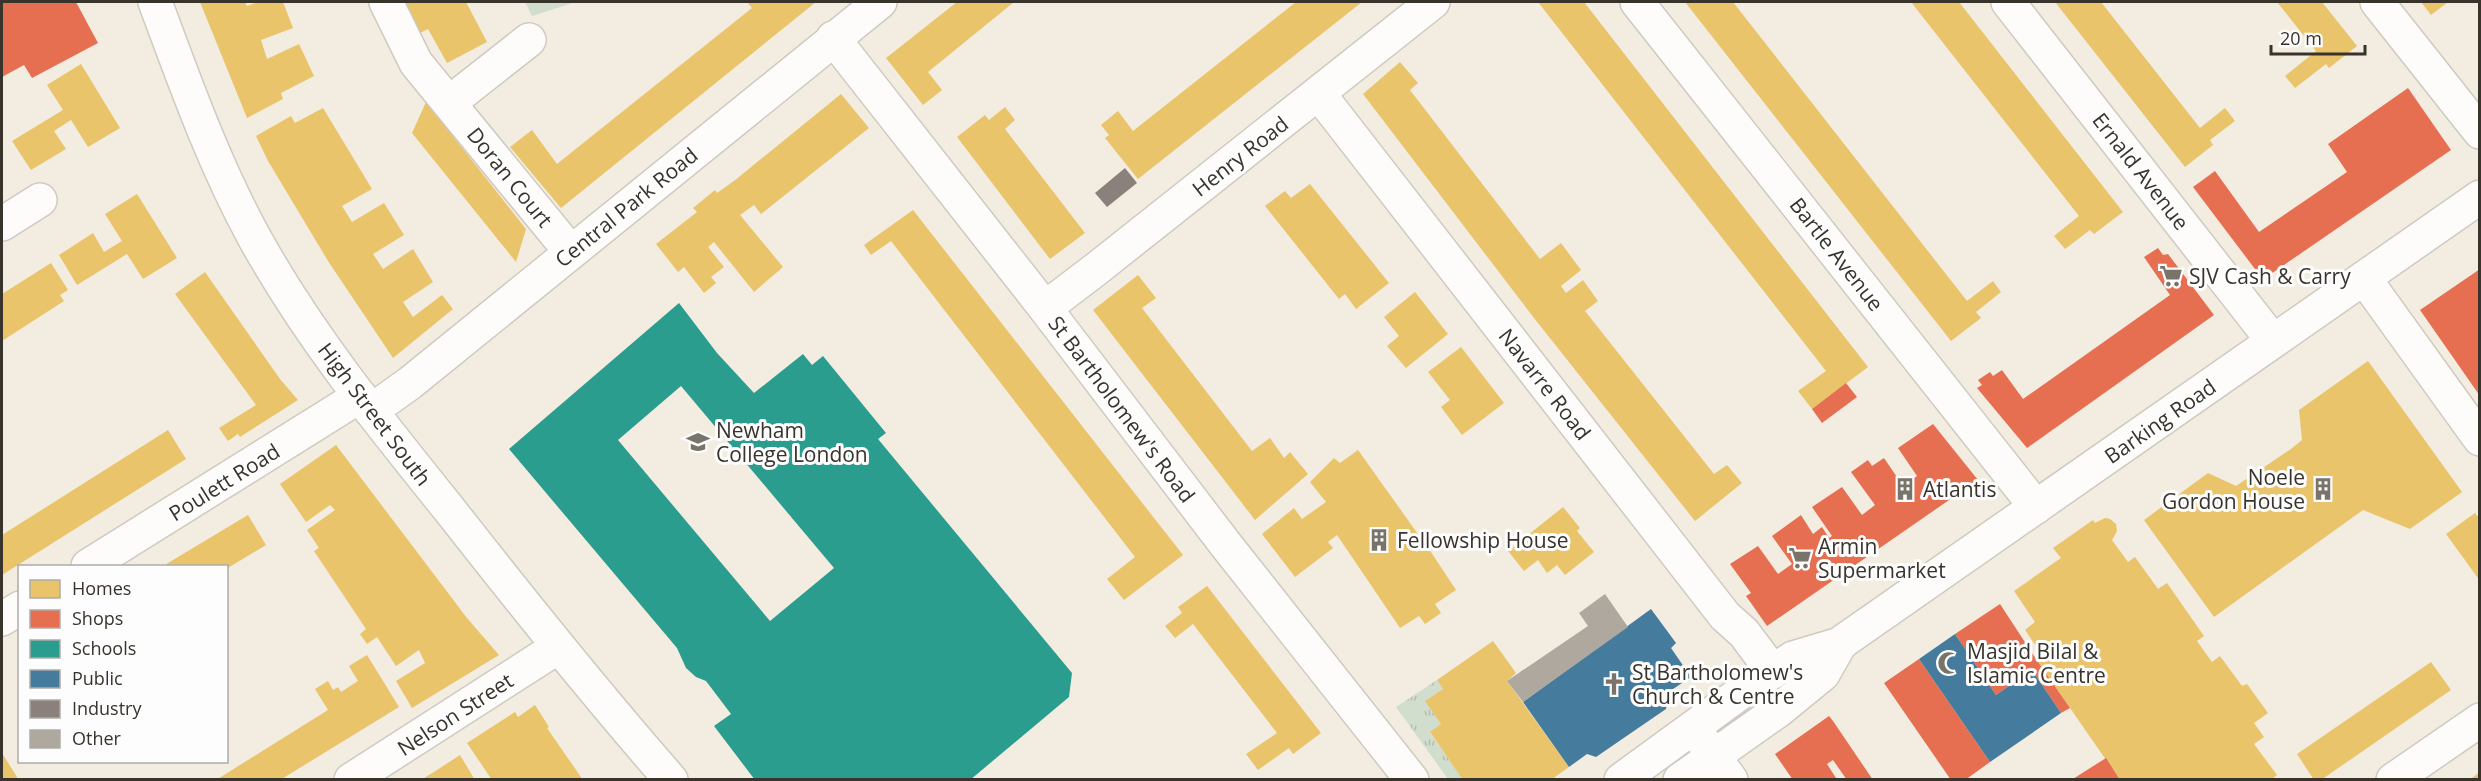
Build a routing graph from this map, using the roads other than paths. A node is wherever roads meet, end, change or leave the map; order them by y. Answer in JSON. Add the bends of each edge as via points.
{"nodes":[{"id":1,"x":155,"y":2,"type":"edge"},
{"id":2,"x":386,"y":2,"type":"edge"},
{"id":3,"x":880,"y":2,"type":"edge"},
{"id":4,"x":1433,"y":2,"type":"edge"},
{"id":5,"x":1637,"y":2,"type":"edge"},
{"id":6,"x":2008,"y":2,"type":"edge"},
{"id":7,"x":2377,"y":2,"type":"edge"},
{"id":8,"x":833,"y":38,"type":"junction"},
{"id":9,"x":529,"y":40,"type":"dead end"},
{"id":10,"x":1319,"y":94,"type":"junction"},
{"id":11,"x":449,"y":103,"type":"junction"},
{"id":12,"x":2480,"y":132,"type":"edge"},
{"id":13,"x":2480,"y":197,"type":"edge"},
{"id":14,"x":40,"y":200,"type":"dead end"},
{"id":15,"x":2,"y":224,"type":"edge"},
{"id":16,"x":570,"y":251,"type":"junction"},
{"id":17,"x":2364,"y":278,"type":"junction"},
{"id":18,"x":1045,"y":308,"type":"junction"},
{"id":19,"x":2273,"y":341,"type":"junction"},
{"id":20,"x":365,"y":403,"type":"junction"},
{"id":21,"x":2480,"y":439,"type":"edge"},
{"id":22,"x":2036,"y":507,"type":"junction"},
{"id":23,"x":91,"y":565,"type":"edge"},
{"id":24,"x":18,"y":609,"type":"edge"},
{"id":25,"x":2,"y":619,"type":"edge"},
{"id":26,"x":1840,"y":644,"type":"junction"},
{"id":27,"x":558,"y":647,"type":"junction"},
{"id":28,"x":1773,"y":672,"type":"junction"},
{"id":29,"x":2480,"y":720,"type":"edge"},
{"id":30,"x":1693,"y":727,"type":"junction"},
{"id":31,"x":1665,"y":748,"type":"junction"},
{"id":32,"x":1722,"y":768,"type":"edge"},
{"id":33,"x":1684,"y":778,"type":"edge"},
{"id":34,"x":351,"y":780,"type":"edge"},
{"id":35,"x":671,"y":780,"type":"edge"},
{"id":36,"x":1412,"y":780,"type":"edge"},
{"id":37,"x":1621,"y":780,"type":"edge"},
{"id":38,"x":2393,"y":780,"type":"edge"}],
"edges":[{"from":1,"to":20,"type":"street","name":"High Street South","via":[[202,127],[254,237],[305,323]]},
{"from":2,"to":11,"type":"street","name":"Doran Court","via":[[416,63]]},
{"from":3,"to":8,"type":"street","name":"Central Park Road"},
{"from":4,"to":10,"type":"street","name":"Henry Road"},
{"from":5,"to":22,"type":"street","name":"Bartle Avenue"},
{"from":6,"to":19,"type":"street","name":"Ernald Avenue"},
{"from":7,"to":12,"type":"street"},
{"from":8,"to":16,"type":"street","name":"Central Park Road"},
{"from":8,"to":18,"type":"street","name":"St Bartholomew's Road"},
{"from":9,"to":11,"type":"street"},
{"from":10,"to":18,"type":"street","name":"Henry Road"},
{"from":10,"to":28,"type":"street","name":"Navarre Road","via":[[1725,616],[1744,633]]},
{"from":11,"to":16,"type":"street","name":"Doran Court"},
{"from":13,"to":17,"type":"street","name":"Barking Road"},
{"from":14,"to":15,"type":"street"},
{"from":16,"to":20,"type":"street","name":"Central Park Road","via":[[411,382]]},
{"from":17,"to":19,"type":"street","name":"Barking Road"},
{"from":17,"to":21,"type":"street"},
{"from":18,"to":36,"type":"street","name":"St Bartholomew's Road"},
{"from":19,"to":22,"type":"street","name":"Barking Road"},
{"from":20,"to":23,"type":"street","name":"Poulett Road"},
{"from":20,"to":27,"type":"street","name":"High Street South"},
{"from":22,"to":26,"type":"street","name":"Barking Road"},
{"from":24,"to":25,"type":"street"},
{"from":26,"to":28,"type":"street","name":"Barking Road","via":[[1793,658]]},
{"from":26,"to":32,"type":"street","name":"Barking Road","via":[[1823,674],[1779,710]]},
{"from":27,"to":34,"type":"street","name":"Nelson Street"},
{"from":27,"to":35,"type":"street","name":"High Street South"},
{"from":28,"to":30,"type":"street","name":"Barking Road"},
{"from":29,"to":38,"type":"street"},
{"from":30,"to":31,"type":"street","name":"Barking Road"},
{"from":30,"to":32,"type":"street"},
{"from":31,"to":33,"type":"street"},
{"from":31,"to":37,"type":"street","name":"Barking Road"},
{"from":32,"to":33,"type":"street","name":"Barking Road"}]}
